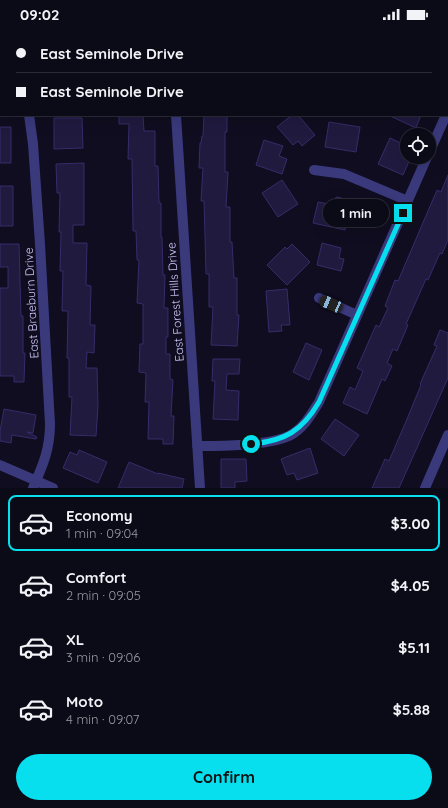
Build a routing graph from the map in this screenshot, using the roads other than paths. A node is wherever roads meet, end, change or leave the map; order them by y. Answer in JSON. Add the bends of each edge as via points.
{"nodes":[{"id":1,"x":29,"y":116,"type":"edge"},
{"id":2,"x":176,"y":116,"type":"edge"},
{"id":3,"x":446,"y":116,"type":"edge"},
{"id":4,"x":436,"y":137,"type":"edge"},
{"id":5,"x":424,"y":164,"type":"edge"},
{"id":6,"x":314,"y":170,"type":"dead end"},
{"id":7,"x":408,"y":201,"type":"junction"},
{"id":8,"x":319,"y":298,"type":"dead end"},
{"id":9,"x":357,"y":315,"type":"junction"},
{"id":10,"x":448,"y":436,"type":"edge"},
{"id":11,"x":197,"y":446,"type":"junction"},
{"id":12,"x":0,"y":465,"type":"edge"},
{"id":13,"x":35,"y":484,"type":"edge"},
{"id":14,"x":52,"y":488,"type":"edge"},
{"id":15,"x":200,"y":488,"type":"edge"},
{"id":16,"x":425,"y":488,"type":"edge"}],
"edges":[{"from":1,"to":13,"type":"street","name":"East Braeburn Drive","via":[[40,237],[50,424],[50,442]]},
{"from":2,"to":11,"type":"street","name":"East Forest Hills Drive"},
{"from":3,"to":4,"type":"street"},
{"from":5,"to":7,"type":"street"},
{"from":6,"to":7,"type":"street","via":[[344,174]]},
{"from":7,"to":9,"type":"street"},
{"from":8,"to":9,"type":"street"},
{"from":9,"to":11,"type":"street","via":[[319,402],[302,426],[289,436],[263,443]]},
{"from":10,"to":16,"type":"street"},
{"from":11,"to":15,"type":"street","name":"East Forest Hills Drive"},
{"from":12,"to":13,"type":"street"},
{"from":13,"to":14,"type":"street"}]}
